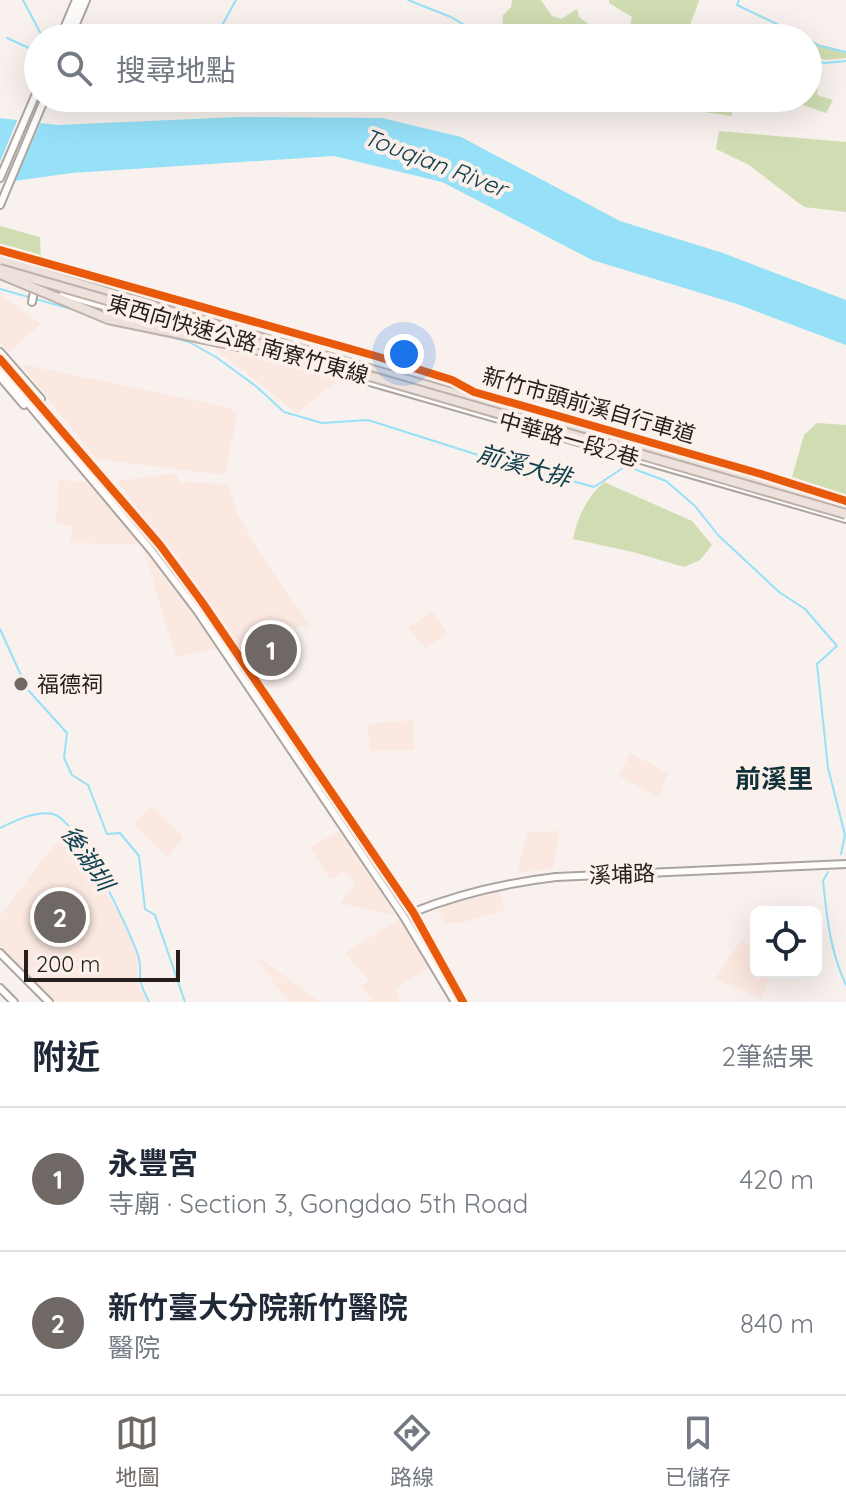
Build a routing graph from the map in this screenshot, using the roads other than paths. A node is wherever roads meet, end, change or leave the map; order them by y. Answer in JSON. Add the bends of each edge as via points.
{"nodes":[{"id":1,"x":81,"y":0,"type":"edge"},
{"id":2,"x":71,"y":24,"type":"edge"},
{"id":3,"x":28,"y":112,"type":"edge"},
{"id":4,"x":39,"y":112,"type":"edge"},
{"id":5,"x":0,"y":178,"type":"edge"},
{"id":6,"x":0,"y":205,"type":"edge"},
{"id":7,"x":0,"y":260,"type":"edge"},
{"id":8,"x":0,"y":273,"type":"edge"},
{"id":9,"x":19,"y":281,"type":"junction"},
{"id":10,"x":51,"y":290,"type":"junction"},
{"id":11,"x":34,"y":291,"type":"junction"},
{"id":12,"x":32,"y":302,"type":"dead end"},
{"id":13,"x":261,"y":345,"type":"junction"},
{"id":14,"x":0,"y":352,"type":"edge"},
{"id":15,"x":268,"y":352,"type":"junction"},
{"id":16,"x":0,"y":359,"type":"edge"},
{"id":17,"x":293,"y":359,"type":"junction"},
{"id":18,"x":0,"y":370,"type":"edge"},
{"id":19,"x":0,"y":377,"type":"edge"},
{"id":20,"x":57,"y":422,"type":"junction"},
{"id":21,"x":48,"y":427,"type":"junction"},
{"id":22,"x":119,"y":497,"type":"junction"},
{"id":23,"x":112,"y":503,"type":"junction"},
{"id":24,"x":846,"y":506,"type":"edge"},
{"id":25,"x":846,"y":517,"type":"edge"},
{"id":26,"x":846,"y":864,"type":"edge"},
{"id":27,"x":413,"y":912,"type":"junction"},
{"id":28,"x":404,"y":917,"type":"junction"},
{"id":29,"x":0,"y":953,"type":"edge"},
{"id":30,"x":1,"y":991,"type":"edge"},
{"id":31,"x":14,"y":1002,"type":"edge"},
{"id":32,"x":49,"y":1002,"type":"edge"},
{"id":33,"x":455,"y":1002,"type":"edge"},
{"id":34,"x":463,"y":1002,"type":"edge"}],
"edges":[{"from":1,"to":2,"type":"street"},
{"from":3,"to":5,"type":"street"},
{"from":4,"to":6,"type":"street"},
{"from":7,"to":24,"type":"highway","name":"東西向快速公路 南寮竹東線"},
{"from":8,"to":9,"type":"street","name":"中華路一段2巷"},
{"from":8,"to":15,"type":"highway","bridge":true,"via":[[108,319]]},
{"from":8,"to":25,"type":"highway","name":"東西向快速公路 南寮竹東線","bridge":true},
{"from":9,"to":10,"type":"street","name":"中華路一段2巷"},
{"from":9,"to":11,"type":"street","name":"中華路一段2巷"},
{"from":10,"to":11,"type":"street","name":"中華路一段2巷"},
{"from":10,"to":13,"type":"street","name":"中華路一段2巷","via":[[172,326],[188,323]]},
{"from":11,"to":12,"type":"street"},
{"from":13,"to":15,"type":"street","name":"中華路一段2巷"},
{"from":13,"to":17,"type":"street","name":"中華路一段2巷"},
{"from":14,"to":20,"type":"street"},
{"from":15,"to":17,"type":"street","name":"中華路一段2巷"},
{"from":16,"to":20,"type":"street"},
{"from":17,"to":25,"type":"street","name":"中華路一段2巷"},
{"from":18,"to":21,"type":"street"},
{"from":19,"to":21,"type":"street"},
{"from":20,"to":22,"type":"street"},
{"from":21,"to":23,"type":"street"},
{"from":22,"to":23,"type":"street"},
{"from":22,"to":27,"type":"street","via":[[211,613]]},
{"from":23,"to":28,"type":"street","via":[[207,625]]},
{"from":26,"to":27,"type":"street","name":"溪埔路","via":[[556,877],[511,882]]},
{"from":27,"to":28,"type":"street","name":"溪埔路"},
{"from":27,"to":34,"type":"street"},
{"from":28,"to":33,"type":"street"},
{"from":29,"to":32,"type":"street"},
{"from":30,"to":31,"type":"street"}]}
